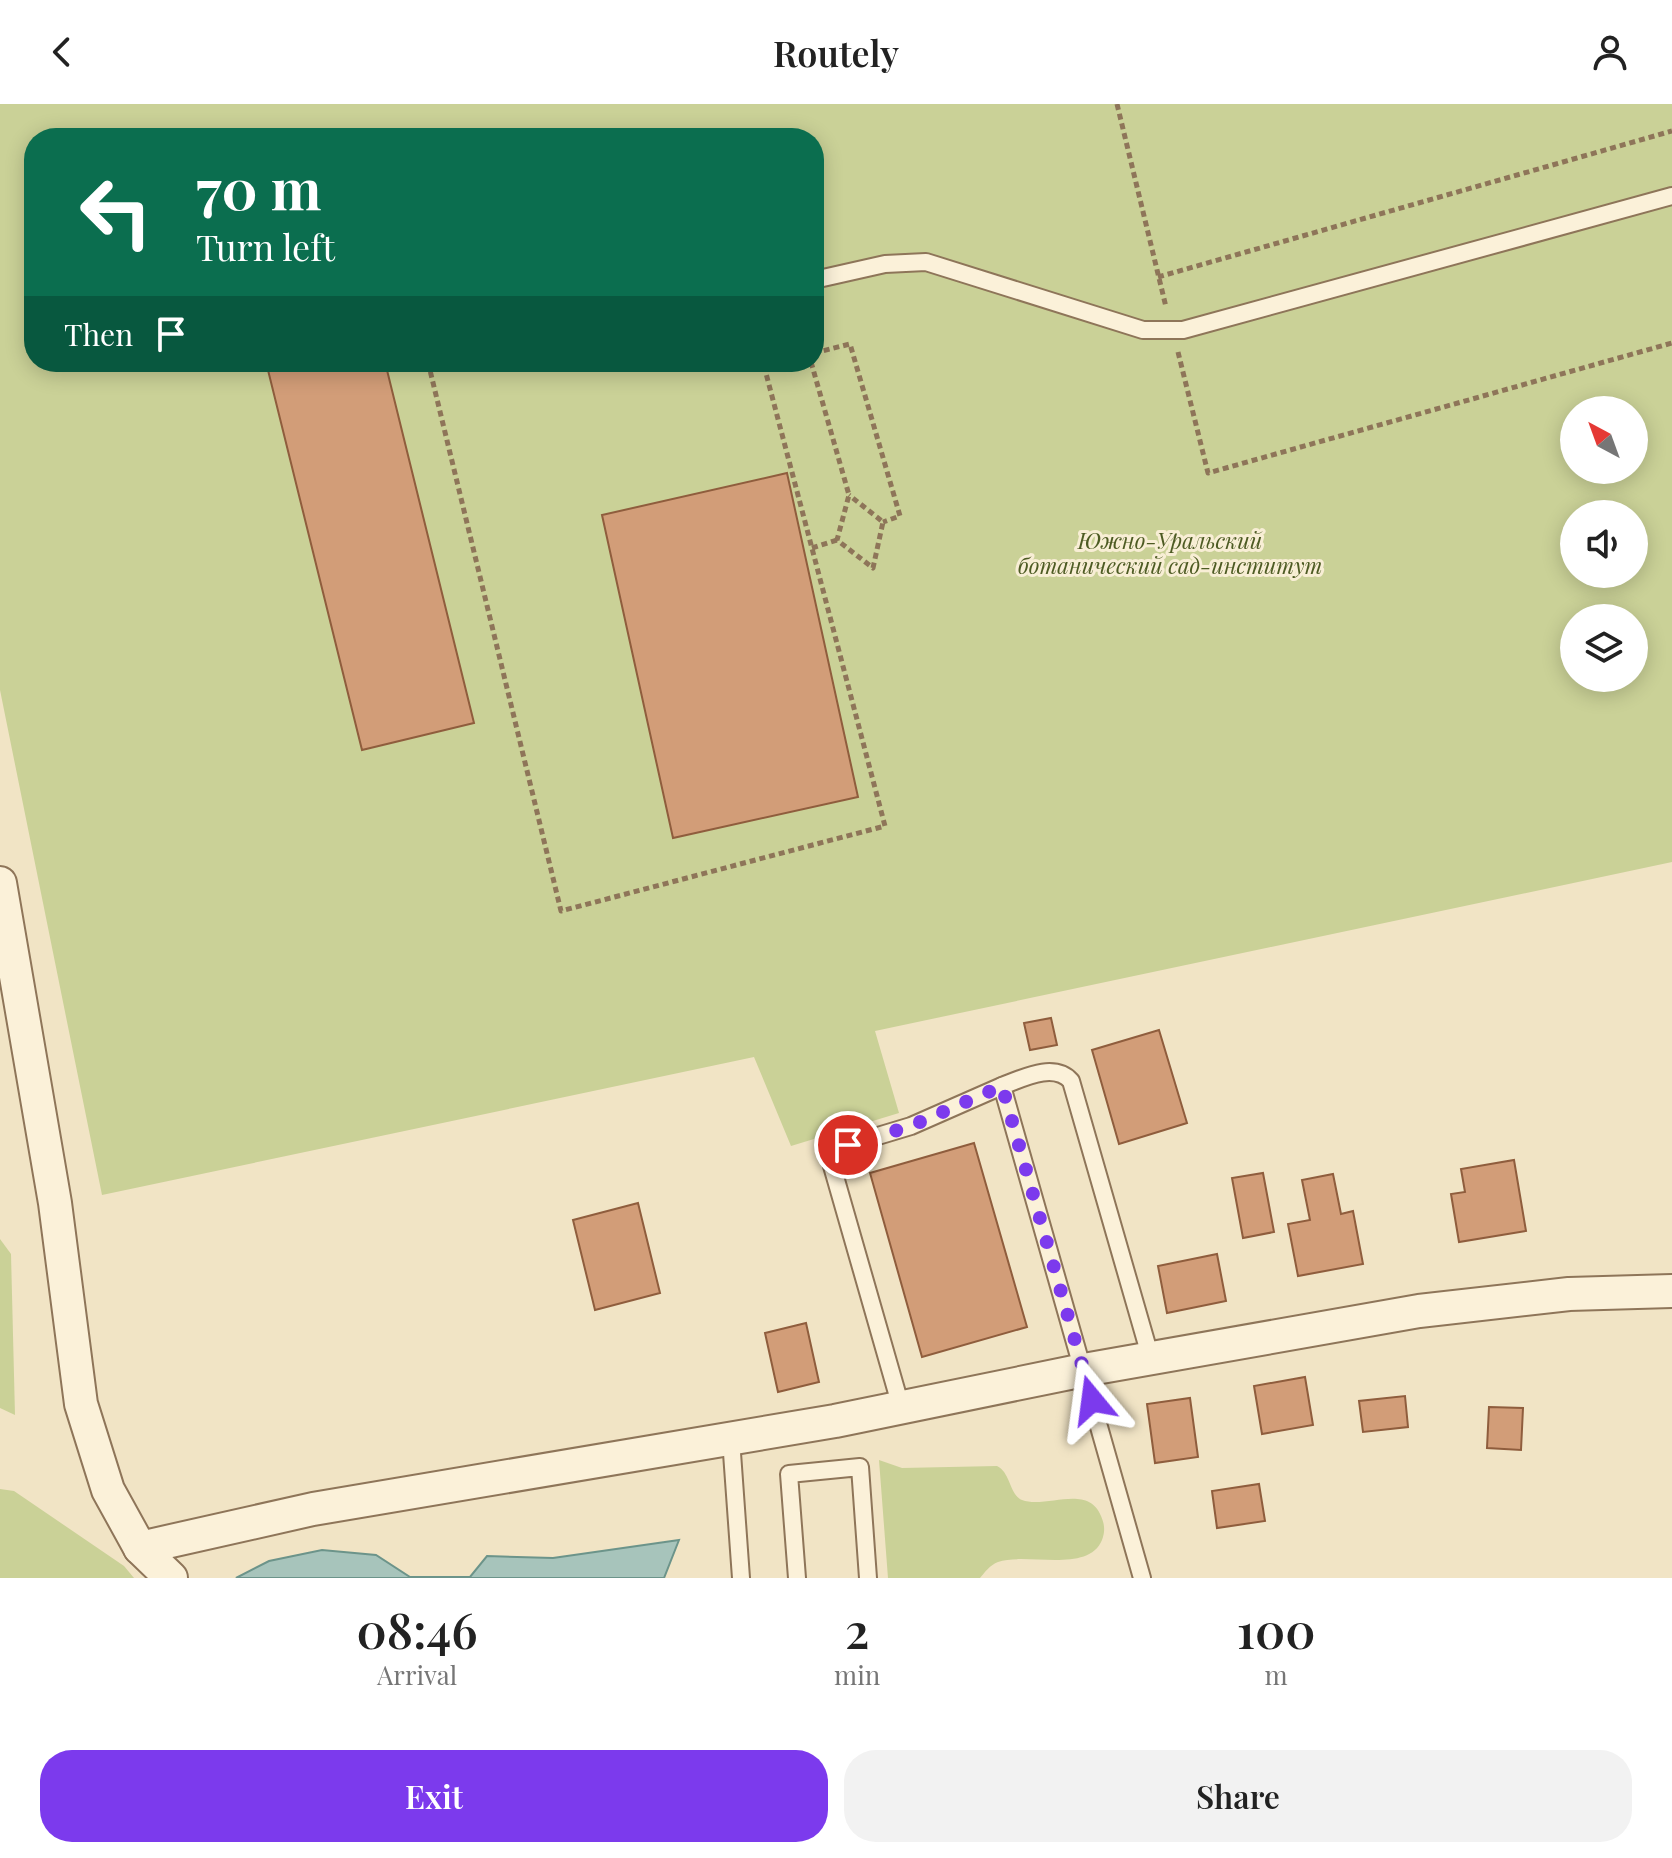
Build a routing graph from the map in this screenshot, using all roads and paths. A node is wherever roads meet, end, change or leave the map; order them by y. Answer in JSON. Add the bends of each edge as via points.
{"nodes":[{"id":1,"x":1117,"y":104,"type":"edge"},
{"id":2,"x":1672,"y":131,"type":"edge"},
{"id":3,"x":1672,"y":196,"type":"edge"},
{"id":4,"x":824,"y":278,"type":"edge"},
{"id":5,"x":1172,"y":330,"type":"junction"},
{"id":6,"x":1672,"y":343,"type":"edge"},
{"id":7,"x":824,"y":350,"type":"edge"},
{"id":8,"x":430,"y":372,"type":"edge"},
{"id":9,"x":765,"y":372,"type":"edge"},
{"id":10,"x":814,"y":372,"type":"edge"},
{"id":11,"x":849,"y":495,"type":"junction"},
{"id":12,"x":883,"y":522,"type":"junction"},
{"id":13,"x":837,"y":540,"type":"junction"},
{"id":14,"x":812,"y":548,"type":"junction"},
{"id":15,"x":0,"y":883,"type":"edge"},
{"id":16,"x":1002,"y":1086,"type":"junction"},
{"id":17,"x":1672,"y":1291,"type":"edge"},
{"id":18,"x":1151,"y":1359,"type":"junction"},
{"id":19,"x":1084,"y":1370,"type":"junction"},
{"id":20,"x":901,"y":1407,"type":"junction"},
{"id":21,"x":731,"y":1439,"type":"junction"},
{"id":22,"x":140,"y":1548,"type":"junction"},
{"id":23,"x":171,"y":1578,"type":"edge"},
{"id":24,"x":741,"y":1578,"type":"edge"},
{"id":25,"x":797,"y":1578,"type":"edge"},
{"id":26,"x":868,"y":1578,"type":"edge"},
{"id":27,"x":1142,"y":1578,"type":"edge"}],
"edges":[{"from":1,"to":2,"type":"path","via":[[1158,277]]},
{"from":3,"to":5,"type":"lane"},
{"from":4,"to":5,"type":"lane","via":[[885,264],[926,262],[1143,330]]},
{"from":5,"to":6,"type":"path","via":[[1208,473]]},
{"from":7,"to":12,"type":"path","via":[[850,344],[900,516]]},
{"from":8,"to":14,"type":"path","via":[[561,911],[885,826]]},
{"from":9,"to":14,"type":"path"},
{"from":10,"to":11,"type":"path"},
{"from":11,"to":12,"type":"path"},
{"from":11,"to":13,"type":"path"},
{"from":12,"to":13,"type":"path","via":[[873,568]]},
{"from":13,"to":14,"type":"path"},
{"from":15,"to":22,"type":"street","via":[[55,1203],[81,1404],[108,1490]]},
{"from":16,"to":18,"type":"lane","via":[[1052,1071],[1071,1081]]},
{"from":16,"to":19,"type":"lane"},
{"from":16,"to":20,"type":"lane","via":[[911,1126],[848,1145],[833,1160]]},
{"from":17,"to":18,"type":"street","via":[[1464,1304]]},
{"from":18,"to":19,"type":"street"},
{"from":19,"to":20,"type":"street"},
{"from":19,"to":27,"type":"lane"},
{"from":20,"to":21,"type":"street"},
{"from":21,"to":22,"type":"street","via":[[313,1509]]},
{"from":21,"to":24,"type":"lane"},
{"from":22,"to":23,"type":"street"},
{"from":25,"to":26,"type":"lane","via":[[789,1474],[860,1467]]}]}
